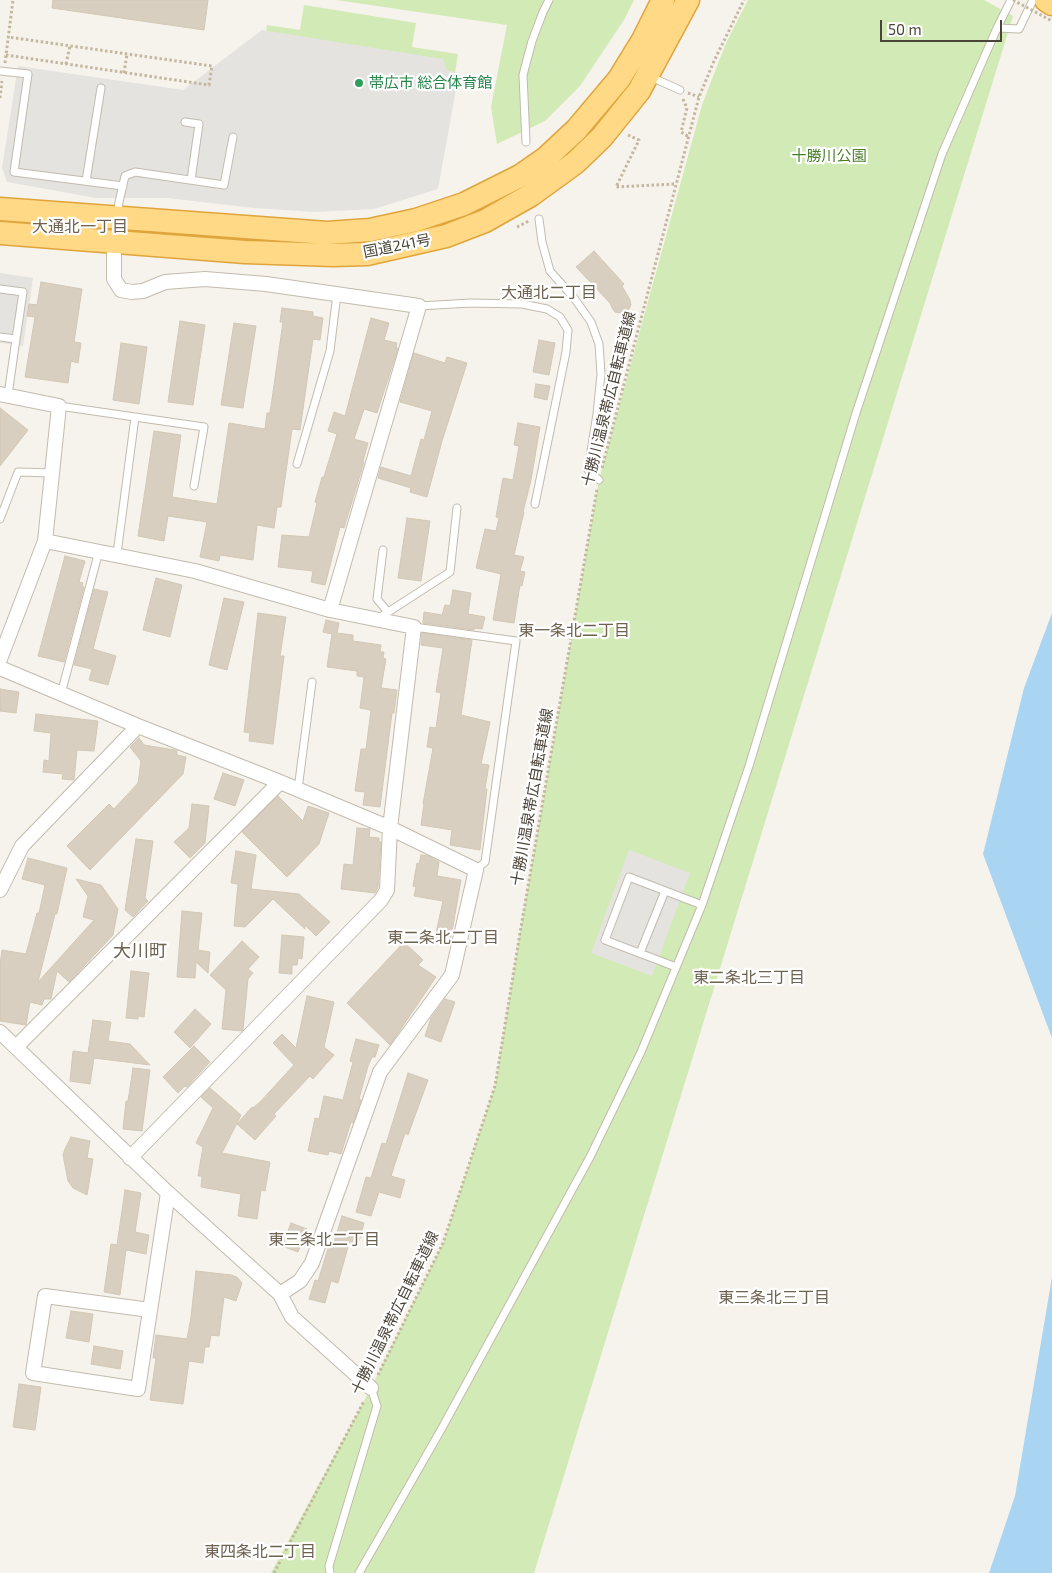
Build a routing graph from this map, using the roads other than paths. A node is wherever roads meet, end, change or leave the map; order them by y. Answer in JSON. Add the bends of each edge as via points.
{"nodes":[{"id":1,"x":550,"y":0,"type":"edge"},
{"id":2,"x":663,"y":0,"type":"edge"},
{"id":3,"x":688,"y":0,"type":"edge"},
{"id":4,"x":1012,"y":0,"type":"edge"},
{"id":5,"x":1033,"y":0,"type":"edge"},
{"id":6,"x":1046,"y":0,"type":"edge"},
{"id":7,"x":1052,"y":4,"type":"edge"},
{"id":8,"x":997,"y":28,"type":"junction"},
{"id":9,"x":639,"y":68,"type":"junction"},
{"id":10,"x":2,"y":71,"type":"edge"},
{"id":11,"x":101,"y":88,"type":"dead end"},
{"id":12,"x":680,"y":90,"type":"road end"},
{"id":13,"x":185,"y":122,"type":"dead end"},
{"id":14,"x":233,"y":137,"type":"dead end"},
{"id":15,"x":526,"y":142,"type":"dead end"},
{"id":16,"x":191,"y":180,"type":"junction"},
{"id":17,"x":86,"y":181,"type":"junction"},
{"id":18,"x":122,"y":186,"type":"junction"},
{"id":19,"x":0,"y":209,"type":"edge"},
{"id":20,"x":117,"y":218,"type":"junction"},
{"id":21,"x":539,"y":219,"type":"dead end"},
{"id":22,"x":0,"y":233,"type":"edge"},
{"id":23,"x":114,"y":242,"type":"junction"},
{"id":24,"x":0,"y":289,"type":"edge"},
{"id":25,"x":337,"y":294,"type":"junction"},
{"id":26,"x":419,"y":306,"type":"junction"},
{"id":27,"x":0,"y":336,"type":"edge"},
{"id":28,"x":16,"y":339,"type":"junction"},
{"id":29,"x":4,"y":395,"type":"edge"},
{"id":30,"x":59,"y":406,"type":"junction"},
{"id":31,"x":135,"y":417,"type":"junction"},
{"id":32,"x":297,"y":464,"type":"dead end"},
{"id":33,"x":52,"y":473,"type":"junction"},
{"id":34,"x":599,"y":480,"type":"road end"},
{"id":35,"x":194,"y":486,"type":"dead end"},
{"id":36,"x":535,"y":504,"type":"dead end"},
{"id":37,"x":457,"y":508,"type":"dead end"},
{"id":38,"x":0,"y":519,"type":"edge"},
{"id":39,"x":44,"y":541,"type":"junction"},
{"id":40,"x":383,"y":550,"type":"dead end"},
{"id":41,"x":100,"y":551,"type":"junction"},
{"id":42,"x":117,"y":554,"type":"junction"},
{"id":43,"x":330,"y":610,"type":"junction"},
{"id":44,"x":382,"y":616,"type":"junction"},
{"id":45,"x":414,"y":627,"type":"junction"},
{"id":46,"x":0,"y":659,"type":"edge"},
{"id":47,"x":0,"y":668,"type":"edge"},
{"id":48,"x":312,"y":682,"type":"dead end"},
{"id":49,"x":61,"y":694,"type":"junction"},
{"id":50,"x":138,"y":726,"type":"junction"},
{"id":51,"x":280,"y":782,"type":"junction"},
{"id":52,"x":298,"y":789,"type":"junction"},
{"id":53,"x":390,"y":828,"type":"junction"},
{"id":54,"x":476,"y":870,"type":"junction"},
{"id":55,"x":0,"y":890,"type":"edge"},
{"id":56,"x":665,"y":891,"type":"junction"},
{"id":57,"x":702,"y":905,"type":"junction"},
{"id":58,"x":640,"y":953,"type":"junction"},
{"id":59,"x":676,"y":967,"type":"junction"},
{"id":60,"x":0,"y":1032,"type":"edge"},
{"id":61,"x":16,"y":1047,"type":"junction"},
{"id":62,"x":130,"y":1158,"type":"junction"},
{"id":63,"x":168,"y":1193,"type":"junction"},
{"id":64,"x":280,"y":1294,"type":"junction"},
{"id":65,"x":150,"y":1310,"type":"junction"},
{"id":66,"x":371,"y":1388,"type":"joint"},
{"id":67,"x":330,"y":1573,"type":"edge"},
{"id":68,"x":358,"y":1573,"type":"edge"}],
"edges":[{"from":1,"to":15,"type":"lane","via":[[532,41],[524,75]]},
{"from":2,"to":9,"type":"highway","name":"国道241号","via":[[643,40]]},
{"from":3,"to":9,"type":"highway","name":"国道241号"},
{"from":4,"to":8,"type":"lane"},
{"from":5,"to":8,"type":"lane","via":[[1019,29]]},
{"from":6,"to":7,"type":"highway"},
{"from":8,"to":57,"type":"lane","via":[[942,154],[856,413],[749,766]]},
{"from":9,"to":12,"type":"lane"},
{"from":9,"to":20,"type":"highway","name":"国道241号","via":[[619,79],[576,130],[546,158],[520,176],[464,204],[416,220],[370,230],[327,233]]},
{"from":9,"to":23,"type":"highway","name":"国道241号","via":[[638,91],[602,137],[575,163],[531,195],[485,220],[446,236],[367,254],[333,255]]},
{"from":10,"to":17,"type":"lane","via":[[28,74],[14,172]]},
{"from":11,"to":17,"type":"lane"},
{"from":13,"to":16,"type":"lane","via":[[199,124]]},
{"from":14,"to":16,"type":"lane","via":[[224,185]]},
{"from":16,"to":18,"type":"lane","via":[[135,172],[125,176]]},
{"from":17,"to":18,"type":"lane"},
{"from":18,"to":20,"type":"lane"},
{"from":19,"to":20,"type":"highway","name":"国道241号"},
{"from":20,"to":23,"type":"lane"},
{"from":21,"to":34,"type":"lane","via":[[550,271],[591,322],[599,344],[601,374],[588,470]]},
{"from":22,"to":23,"type":"highway","name":"国道241号"},
{"from":23,"to":25,"type":"street","via":[[114,279],[121,290],[143,291],[165,282],[205,279]]},
{"from":24,"to":28,"type":"lane","via":[[24,292]]},
{"from":25,"to":26,"type":"street"},
{"from":25,"to":32,"type":"lane","via":[[330,351]]},
{"from":26,"to":36,"type":"lane","via":[[522,304],[547,309],[560,317],[568,330]]},
{"from":26,"to":43,"type":"street"},
{"from":27,"to":28,"type":"lane"},
{"from":28,"to":29,"type":"lane"},
{"from":29,"to":30,"type":"street"},
{"from":30,"to":31,"type":"lane"},
{"from":30,"to":33,"type":"street"},
{"from":31,"to":35,"type":"lane","via":[[204,427]]},
{"from":31,"to":42,"type":"lane"},
{"from":33,"to":38,"type":"lane","via":[[18,472]]},
{"from":33,"to":39,"type":"street"},
{"from":37,"to":44,"type":"lane","via":[[450,572]]},
{"from":39,"to":41,"type":"street"},
{"from":39,"to":46,"type":"street"},
{"from":40,"to":44,"type":"lane","via":[[377,598]]},
{"from":41,"to":42,"type":"street"},
{"from":41,"to":49,"type":"lane"},
{"from":42,"to":43,"type":"street","via":[[195,571]]},
{"from":43,"to":44,"type":"street"},
{"from":44,"to":45,"type":"street"},
{"from":45,"to":53,"type":"street"},
{"from":45,"to":54,"type":"lane","via":[[516,641],[485,862]]},
{"from":47,"to":49,"type":"street"},
{"from":48,"to":52,"type":"lane"},
{"from":49,"to":50,"type":"street"},
{"from":50,"to":51,"type":"street"},
{"from":50,"to":55,"type":"street","via":[[22,846]]},
{"from":51,"to":52,"type":"street"},
{"from":51,"to":61,"type":"street"},
{"from":52,"to":53,"type":"street"},
{"from":53,"to":54,"type":"street"},
{"from":53,"to":62,"type":"street","via":[[387,890],[381,900]]},
{"from":54,"to":64,"type":"street","via":[[452,975],[380,1072],[312,1262],[300,1281]]},
{"from":56,"to":57,"type":"lane"},
{"from":56,"to":58,"type":"lane"},
{"from":56,"to":58,"type":"lane","via":[[629,877],[605,940]]},
{"from":57,"to":59,"type":"lane"},
{"from":58,"to":59,"type":"lane"},
{"from":59,"to":68,"type":"lane","via":[[641,1052],[590,1157],[442,1428]]},
{"from":60,"to":61,"type":"street"},
{"from":61,"to":62,"type":"street"},
{"from":62,"to":63,"type":"street"},
{"from":63,"to":64,"type":"street"},
{"from":63,"to":65,"type":"street"},
{"from":64,"to":66,"type":"street","via":[[292,1317]]},
{"from":65,"to":65,"type":"street","via":[[45,1296],[33,1373],[138,1389]]},
{"from":66,"to":67,"type":"lane","via":[[377,1406]]}]}
